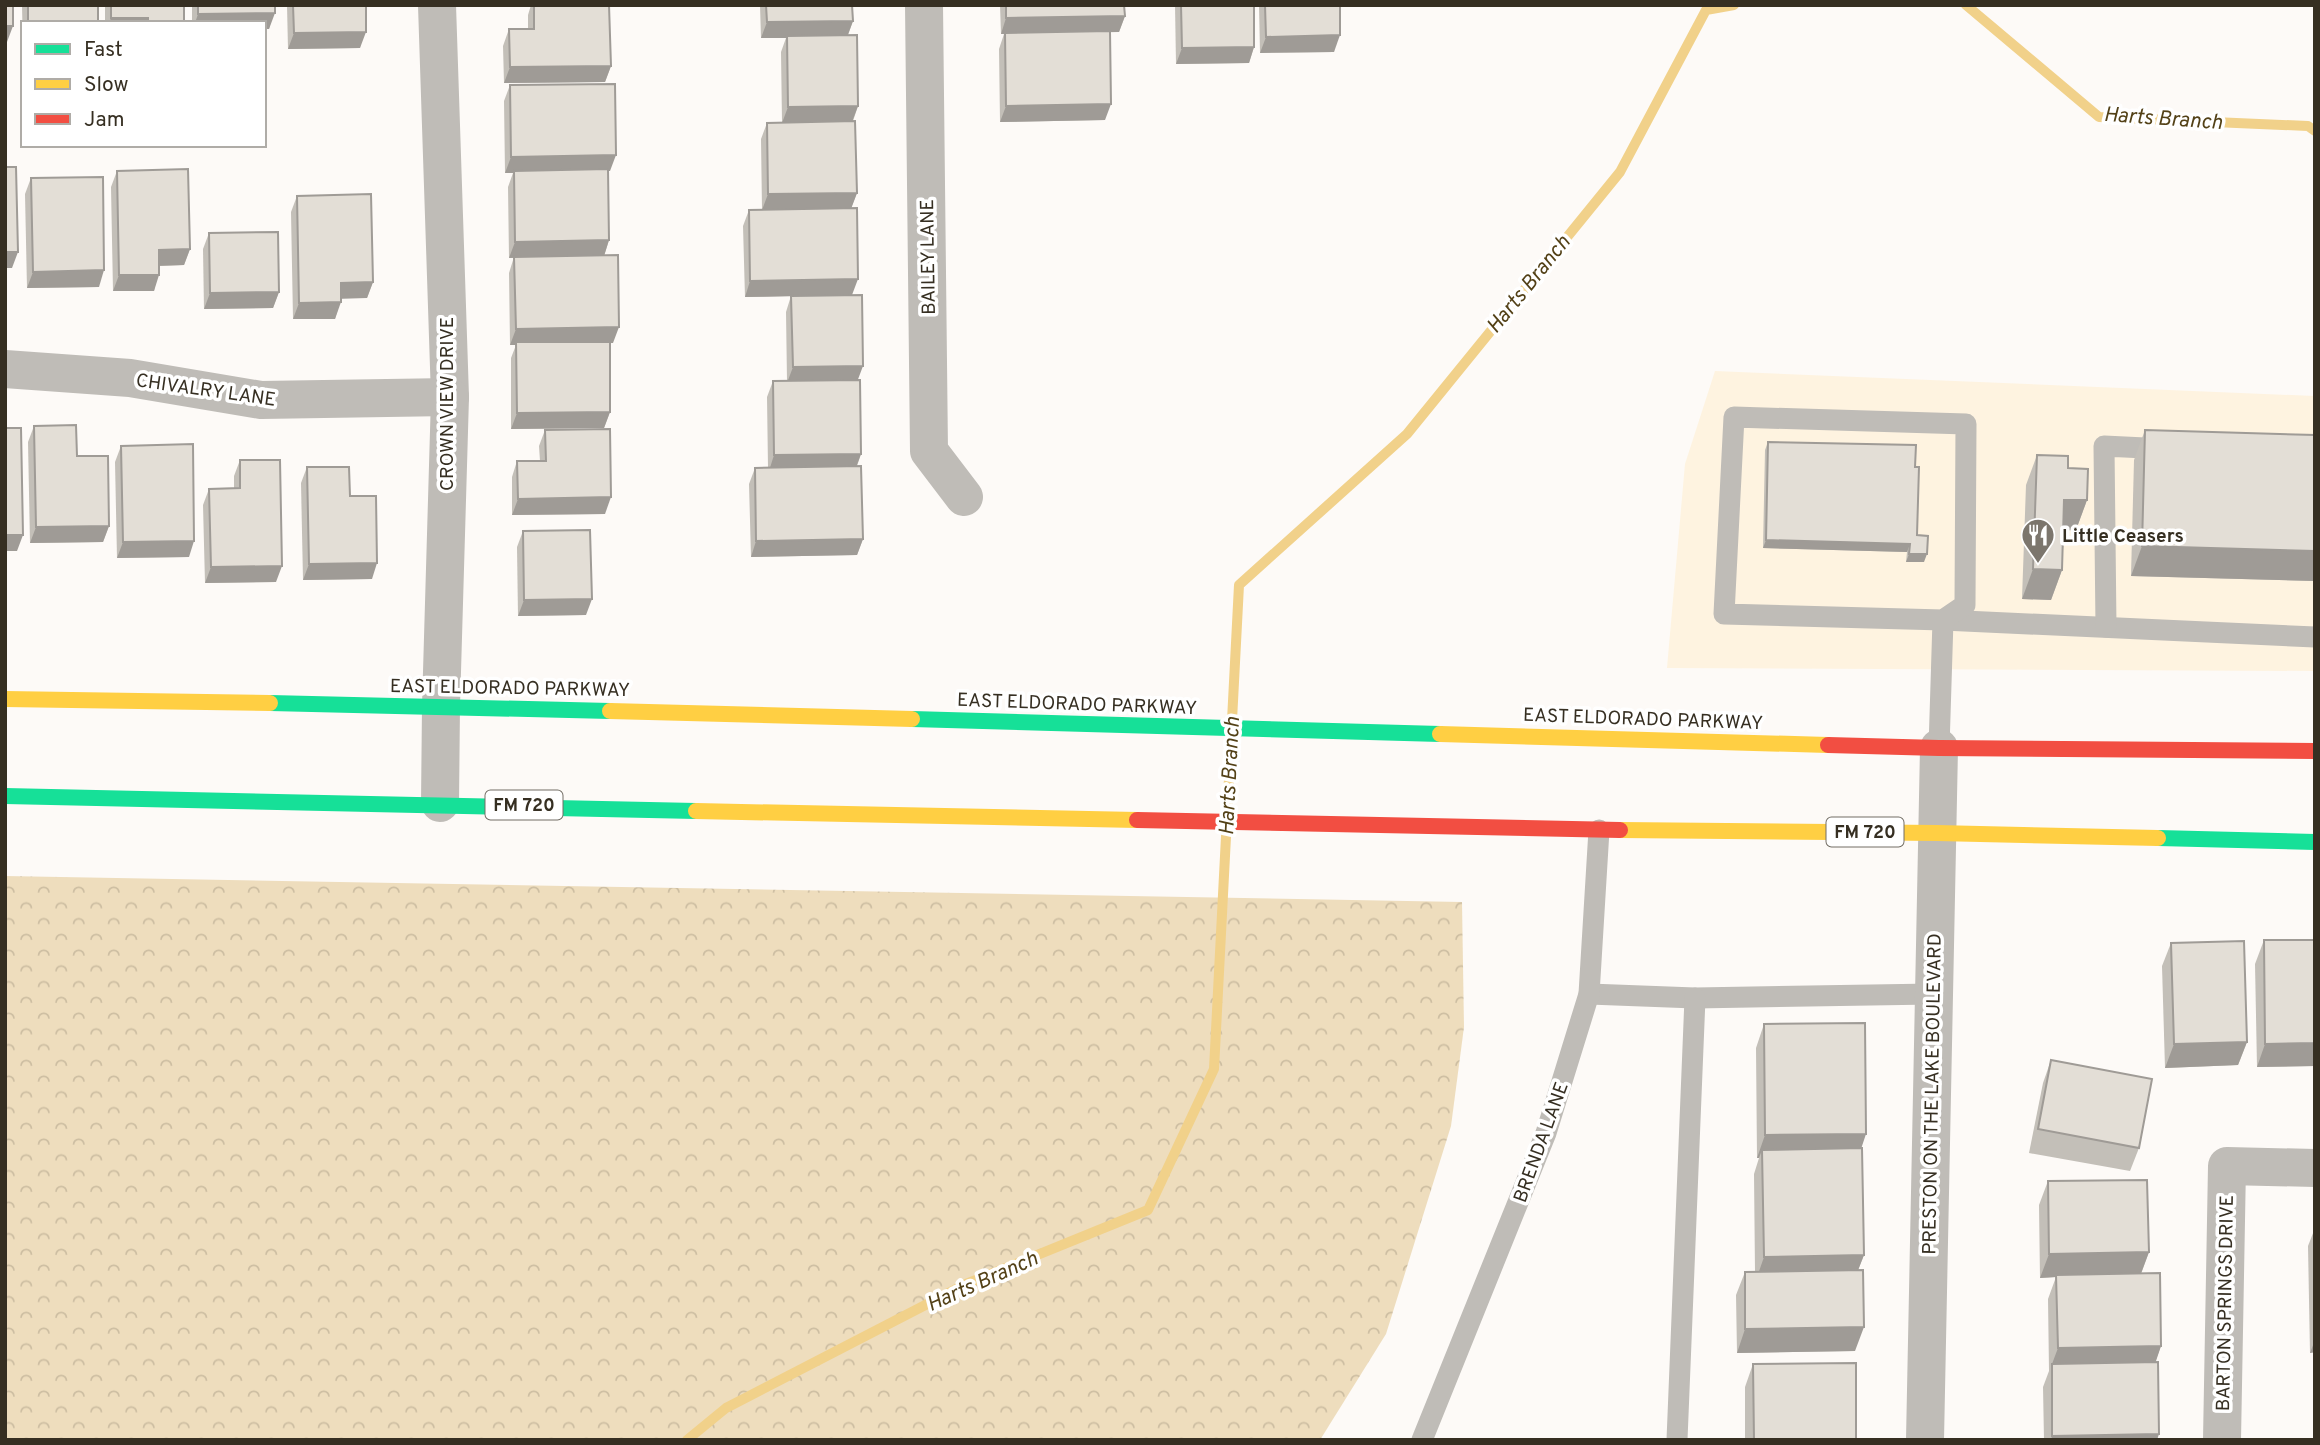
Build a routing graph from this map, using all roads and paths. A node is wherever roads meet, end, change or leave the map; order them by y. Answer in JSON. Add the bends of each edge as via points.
{"nodes":[{"id":1,"x":438,"y":5,"type":"edge"},
{"id":2,"x":924,"y":5,"type":"edge"},
{"id":3,"x":5,"y":369,"type":"edge"},
{"id":4,"x":450,"y":397,"type":"junction"},
{"id":5,"x":2183,"y":449,"type":"edge"},
{"id":6,"x":964,"y":497,"type":"dead end"},
{"id":7,"x":1943,"y":620,"type":"junction"},
{"id":8,"x":2106,"y":627,"type":"junction"},
{"id":9,"x":2315,"y":637,"type":"edge"},
{"id":10,"x":5,"y":699,"type":"edge"},
{"id":11,"x":441,"y":706,"type":"junction"},
{"id":12,"x":1939,"y":748,"type":"junction"},
{"id":13,"x":2315,"y":751,"type":"edge"},
{"id":14,"x":5,"y":796,"type":"edge"},
{"id":15,"x":440,"y":803,"type":"junction"},
{"id":16,"x":1599,"y":830,"type":"junction"},
{"id":17,"x":1937,"y":833,"type":"junction"},
{"id":18,"x":2315,"y":842,"type":"edge"},
{"id":19,"x":1589,"y":994,"type":"junction"},
{"id":20,"x":1933,"y":994,"type":"junction"},
{"id":21,"x":1695,"y":998,"type":"junction"},
{"id":22,"x":2315,"y":1168,"type":"edge"},
{"id":23,"x":1422,"y":1440,"type":"edge"},
{"id":24,"x":1677,"y":1440,"type":"edge"},
{"id":25,"x":1925,"y":1440,"type":"edge"},
{"id":26,"x":2222,"y":1440,"type":"edge"}],
"edges":[{"from":1,"to":4,"type":"street","name":"CROWN VIEW DRIVE"},
{"from":2,"to":6,"type":"street","name":"BAILEY LANE","via":[[929,451]]},
{"from":3,"to":4,"type":"street","name":"CHIVALRY LANE","via":[[130,378],[261,400]]},
{"from":4,"to":11,"type":"street","name":"CROWN VIEW DRIVE"},
{"from":5,"to":8,"type":"lane","via":[[2104,446]]},
{"from":7,"to":7,"type":"lane","via":[[1965,605],[1966,424],[1734,417],[1724,614]]},
{"from":7,"to":8,"type":"lane"},
{"from":7,"to":12,"type":"lane"},
{"from":8,"to":9,"type":"lane"},
{"from":10,"to":11,"type":"main road","name":"EAST ELDORADO PARKWAY"},
{"from":11,"to":12,"type":"main road","name":"EAST ELDORADO PARKWAY"},
{"from":11,"to":15,"type":"street","name":"CROWN VIEW DRIVE"},
{"from":12,"to":13,"type":"main road","name":"EAST ELDORADO PARKWAY"},
{"from":12,"to":17,"type":"street","name":"PRESTON ON THE LAKE BOULEVARD"},
{"from":14,"to":15,"type":"main road","number":"FM 720"},
{"from":15,"to":16,"type":"main road","number":"FM 720"},
{"from":16,"to":17,"type":"main road","number":"FM 720"},
{"from":16,"to":19,"type":"lane","name":"BRENDA LANE"},
{"from":17,"to":18,"type":"main road","number":"FM 720"},
{"from":17,"to":20,"type":"street","name":"PRESTON ON THE LAKE BOULEVARD"},
{"from":19,"to":21,"type":"lane"},
{"from":19,"to":23,"type":"lane","name":"BRENDA LANE","via":[[1546,1133]]},
{"from":20,"to":21,"type":"lane"},
{"from":20,"to":25,"type":"street","name":"PRESTON ON THE LAKE BOULEVARD"},
{"from":21,"to":24,"type":"lane"},
{"from":22,"to":26,"type":"street","name":"BARTON SPRINGS DRIVE","via":[[2227,1166]]}]}
